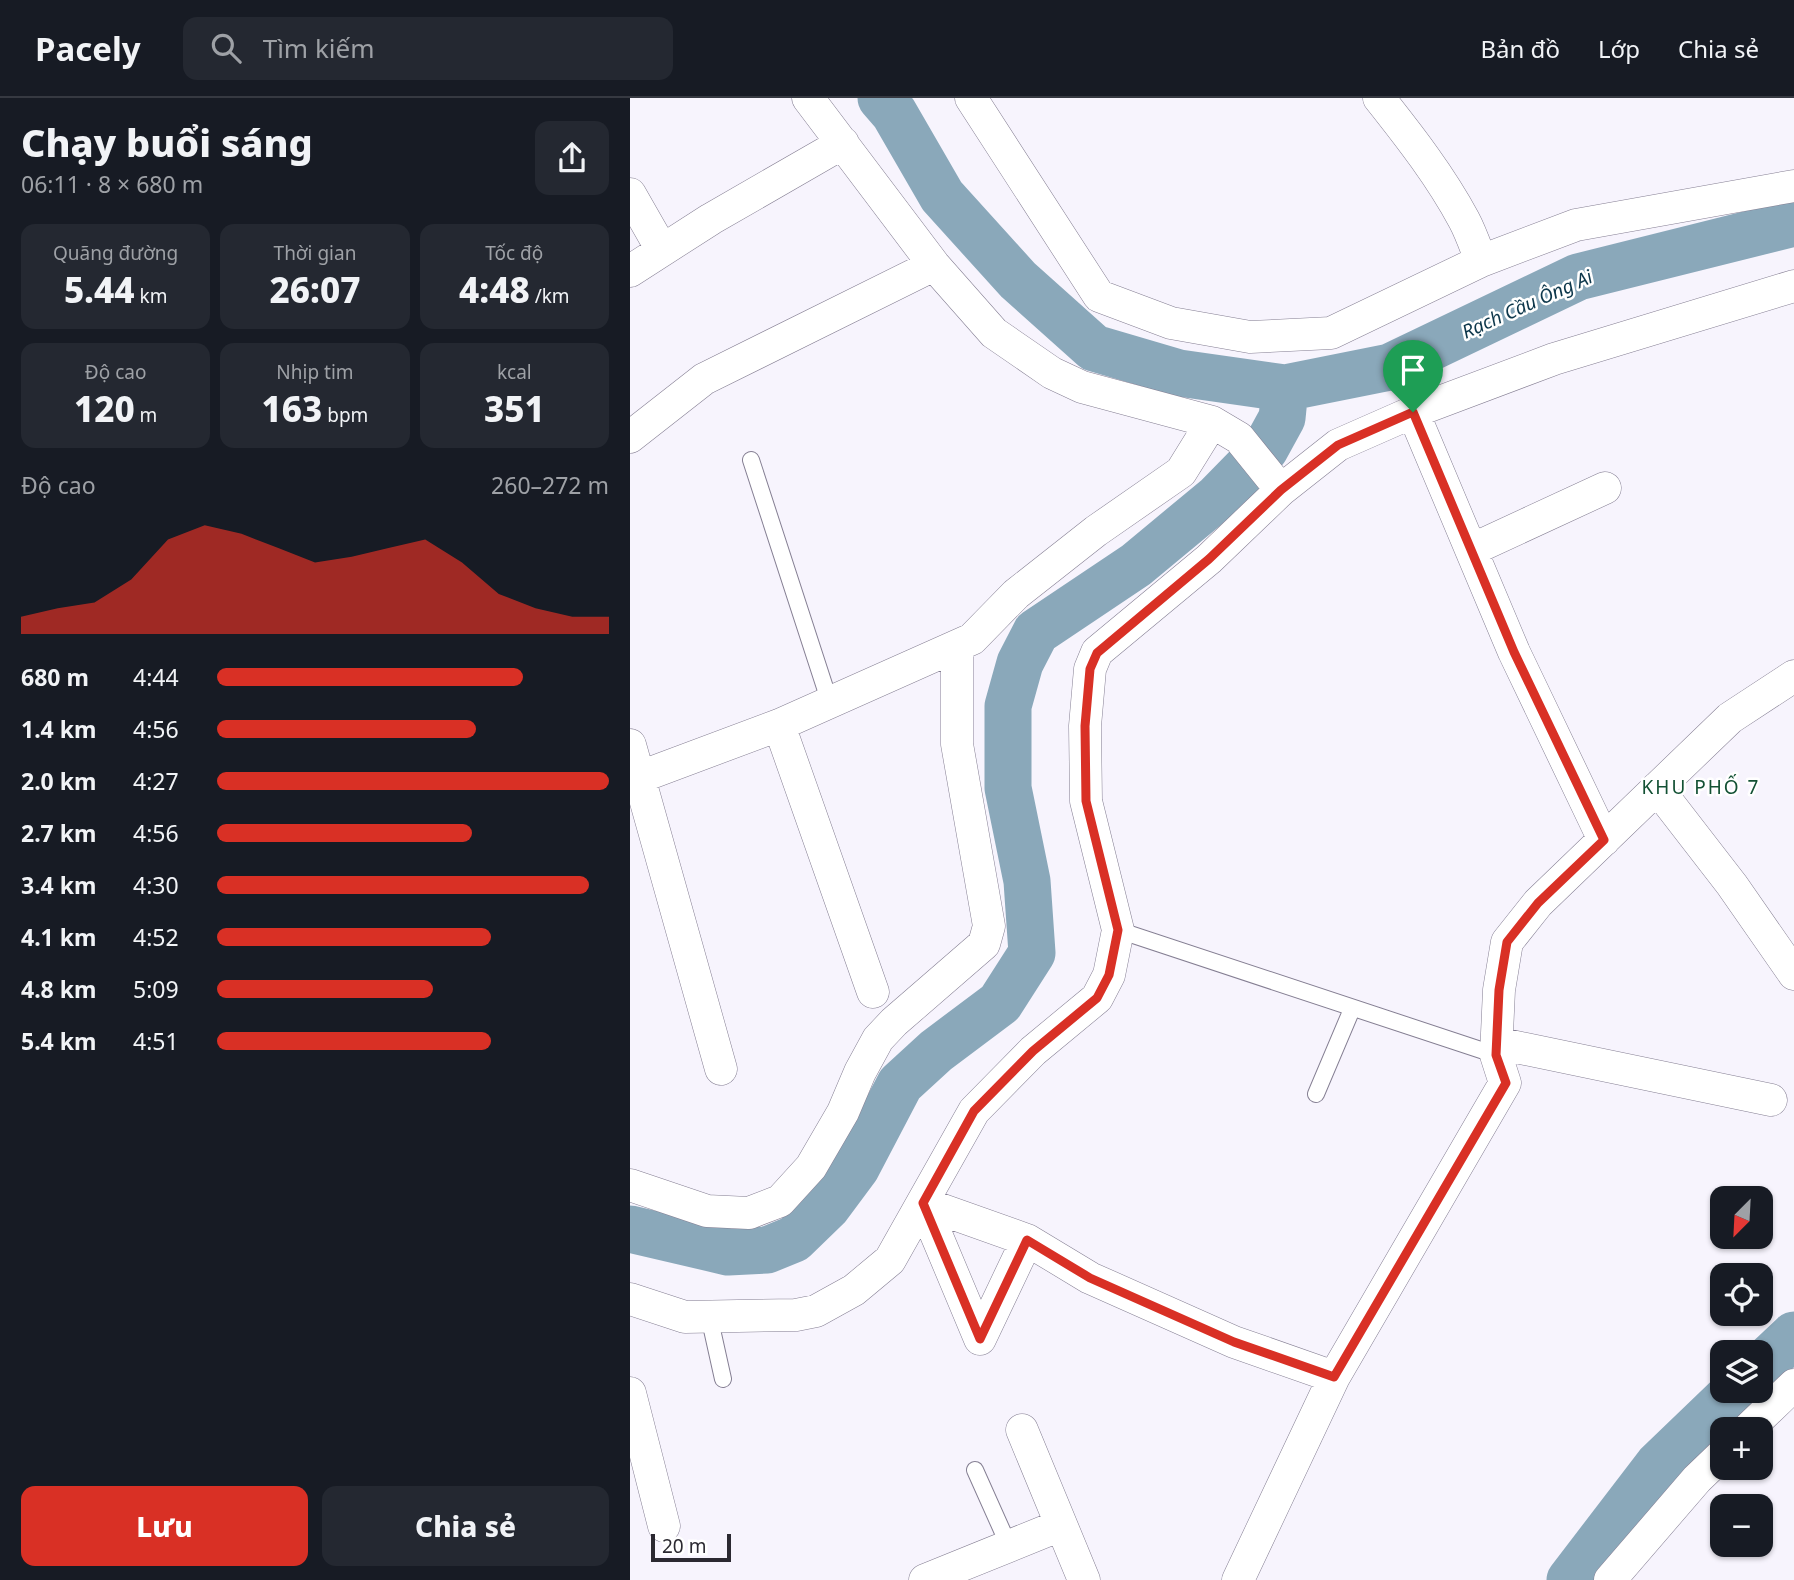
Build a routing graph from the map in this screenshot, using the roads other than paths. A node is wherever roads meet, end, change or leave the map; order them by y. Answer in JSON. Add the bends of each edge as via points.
{"nodes":[{"id":1,"x":808,"y":98,"type":"edge"},
{"id":2,"x":971,"y":98,"type":"edge"},
{"id":3,"x":1379,"y":98,"type":"edge"},
{"id":4,"x":843,"y":143,"type":"junction"},
{"id":5,"x":1794,"y":186,"type":"edge"},
{"id":6,"x":630,"y":194,"type":"edge"},
{"id":7,"x":662,"y":250,"type":"junction"},
{"id":8,"x":1482,"y":261,"type":"junction"},
{"id":9,"x":934,"y":265,"type":"junction"},
{"id":10,"x":630,"y":271,"type":"edge"},
{"id":11,"x":1794,"y":286,"type":"edge"},
{"id":12,"x":1413,"y":412,"type":"junction"},
{"id":13,"x":1212,"y":422,"type":"junction"},
{"id":14,"x":630,"y":437,"type":"edge"},
{"id":15,"x":751,"y":460,"type":"dead end"},
{"id":16,"x":1275,"y":482,"type":"junction"},
{"id":17,"x":1605,"y":488,"type":"dead end"},
{"id":18,"x":1471,"y":550,"type":"junction"},
{"id":19,"x":957,"y":646,"type":"junction"},
{"id":20,"x":1794,"y":676,"type":"edge"},
{"id":21,"x":830,"y":703,"type":"junction"},
{"id":22,"x":779,"y":725,"type":"junction"},
{"id":23,"x":630,"y":744,"type":"edge"},
{"id":24,"x":640,"y":777,"type":"junction"},
{"id":25,"x":1657,"y":788,"type":"junction"},
{"id":26,"x":1604,"y":840,"type":"junction"},
{"id":27,"x":1118,"y":930,"type":"junction"},
{"id":28,"x":1794,"y":974,"type":"edge"},
{"id":29,"x":873,"y":992,"type":"dead end"},
{"id":30,"x":1352,"y":1009,"type":"junction"},
{"id":31,"x":1496,"y":1049,"type":"junction"},
{"id":32,"x":721,"y":1069,"type":"dead end"},
{"id":33,"x":1316,"y":1094,"type":"dead end"},
{"id":34,"x":1771,"y":1101,"type":"dead end"},
{"id":35,"x":630,"y":1185,"type":"edge"},
{"id":36,"x":923,"y":1203,"type":"junction"},
{"id":37,"x":1027,"y":1240,"type":"junction"},
{"id":38,"x":630,"y":1299,"type":"edge"},
{"id":39,"x":709,"y":1317,"type":"junction"},
{"id":40,"x":1334,"y":1377,"type":"junction"},
{"id":41,"x":723,"y":1379,"type":"dead end"},
{"id":42,"x":1794,"y":1385,"type":"edge"},
{"id":43,"x":630,"y":1393,"type":"edge"},
{"id":44,"x":1761,"y":1417,"type":"edge"},
{"id":45,"x":1022,"y":1430,"type":"dead end"},
{"id":46,"x":1710,"y":1467,"type":"edge"},
{"id":47,"x":975,"y":1470,"type":"dead end"},
{"id":48,"x":1061,"y":1525,"type":"junction"},
{"id":49,"x":664,"y":1526,"type":"dead end"},
{"id":50,"x":1009,"y":1546,"type":"junction"},
{"id":51,"x":925,"y":1580,"type":"edge"},
{"id":52,"x":1084,"y":1580,"type":"edge"},
{"id":53,"x":1238,"y":1580,"type":"edge"},
{"id":54,"x":1610,"y":1580,"type":"edge"}],
"edges":[{"from":1,"to":4,"type":"street"},
{"from":2,"to":8,"type":"street","via":[[1099,296],[1171,323],[1250,337],[1331,333]]},
{"from":3,"to":8,"type":"street","via":[[1454,203]]},
{"from":4,"to":7,"type":"street"},
{"from":4,"to":9,"type":"street"},
{"from":5,"to":8,"type":"street","via":[[1576,225]]},
{"from":6,"to":7,"type":"street"},
{"from":7,"to":10,"type":"street"},
{"from":9,"to":13,"type":"street","via":[[994,333],[1052,373],[1082,387]]},
{"from":9,"to":14,"type":"street","via":[[704,379]]},
{"from":11,"to":12,"type":"street","via":[[1554,359]]},
{"from":12,"to":16,"type":"street","via":[[1338,445]]},
{"from":12,"to":18,"type":"street"},
{"from":13,"to":16,"type":"street","via":[[1239,438]]},
{"from":13,"to":19,"type":"street","via":[[1181,472],[1096,531],[1016,594],[972,639]]},
{"from":15,"to":21,"type":"lane"},
{"from":16,"to":27,"type":"street","via":[[1209,559],[1108,641],[1090,669],[1086,801]]},
{"from":17,"to":18,"type":"street"},
{"from":18,"to":26,"type":"street"},
{"from":19,"to":21,"type":"street"},
{"from":19,"to":35,"type":"street","via":[[957,744],[989,926],[984,944],[878,1039],[811,1167],[780,1201],[749,1213],[707,1211]]},
{"from":20,"to":25,"type":"street","via":[[1730,718]]},
{"from":21,"to":22,"type":"street"},
{"from":22,"to":24,"type":"street"},
{"from":22,"to":29,"type":"street"},
{"from":23,"to":24,"type":"street"},
{"from":24,"to":32,"type":"street"},
{"from":25,"to":26,"type":"street"},
{"from":25,"to":28,"type":"street"},
{"from":26,"to":31,"type":"street","via":[[1538,903],[1507,942]]},
{"from":27,"to":30,"type":"lane"},
{"from":27,"to":36,"type":"street","via":[[1109,975],[1097,998],[1033,1051],[974,1111]]},
{"from":30,"to":31,"type":"lane"},
{"from":30,"to":33,"type":"lane"},
{"from":31,"to":34,"type":"street"},
{"from":31,"to":40,"type":"street","via":[[1506,1083]]},
{"from":36,"to":37,"type":"street"},
{"from":36,"to":37,"type":"street","via":[[980,1339]]},
{"from":36,"to":39,"type":"street","via":[[890,1261],[854,1290],[816,1311]]},
{"from":37,"to":40,"type":"street","via":[[1090,1278],[1234,1342]]},
{"from":38,"to":39,"type":"street","via":[[685,1317]]},
{"from":39,"to":41,"type":"lane"},
{"from":40,"to":53,"type":"street"},
{"from":42,"to":44,"type":"street"},
{"from":43,"to":49,"type":"street"},
{"from":45,"to":48,"type":"street"},
{"from":46,"to":54,"type":"street"},
{"from":47,"to":50,"type":"lane"},
{"from":48,"to":50,"type":"street"},
{"from":48,"to":52,"type":"street"},
{"from":50,"to":51,"type":"street"}]}
